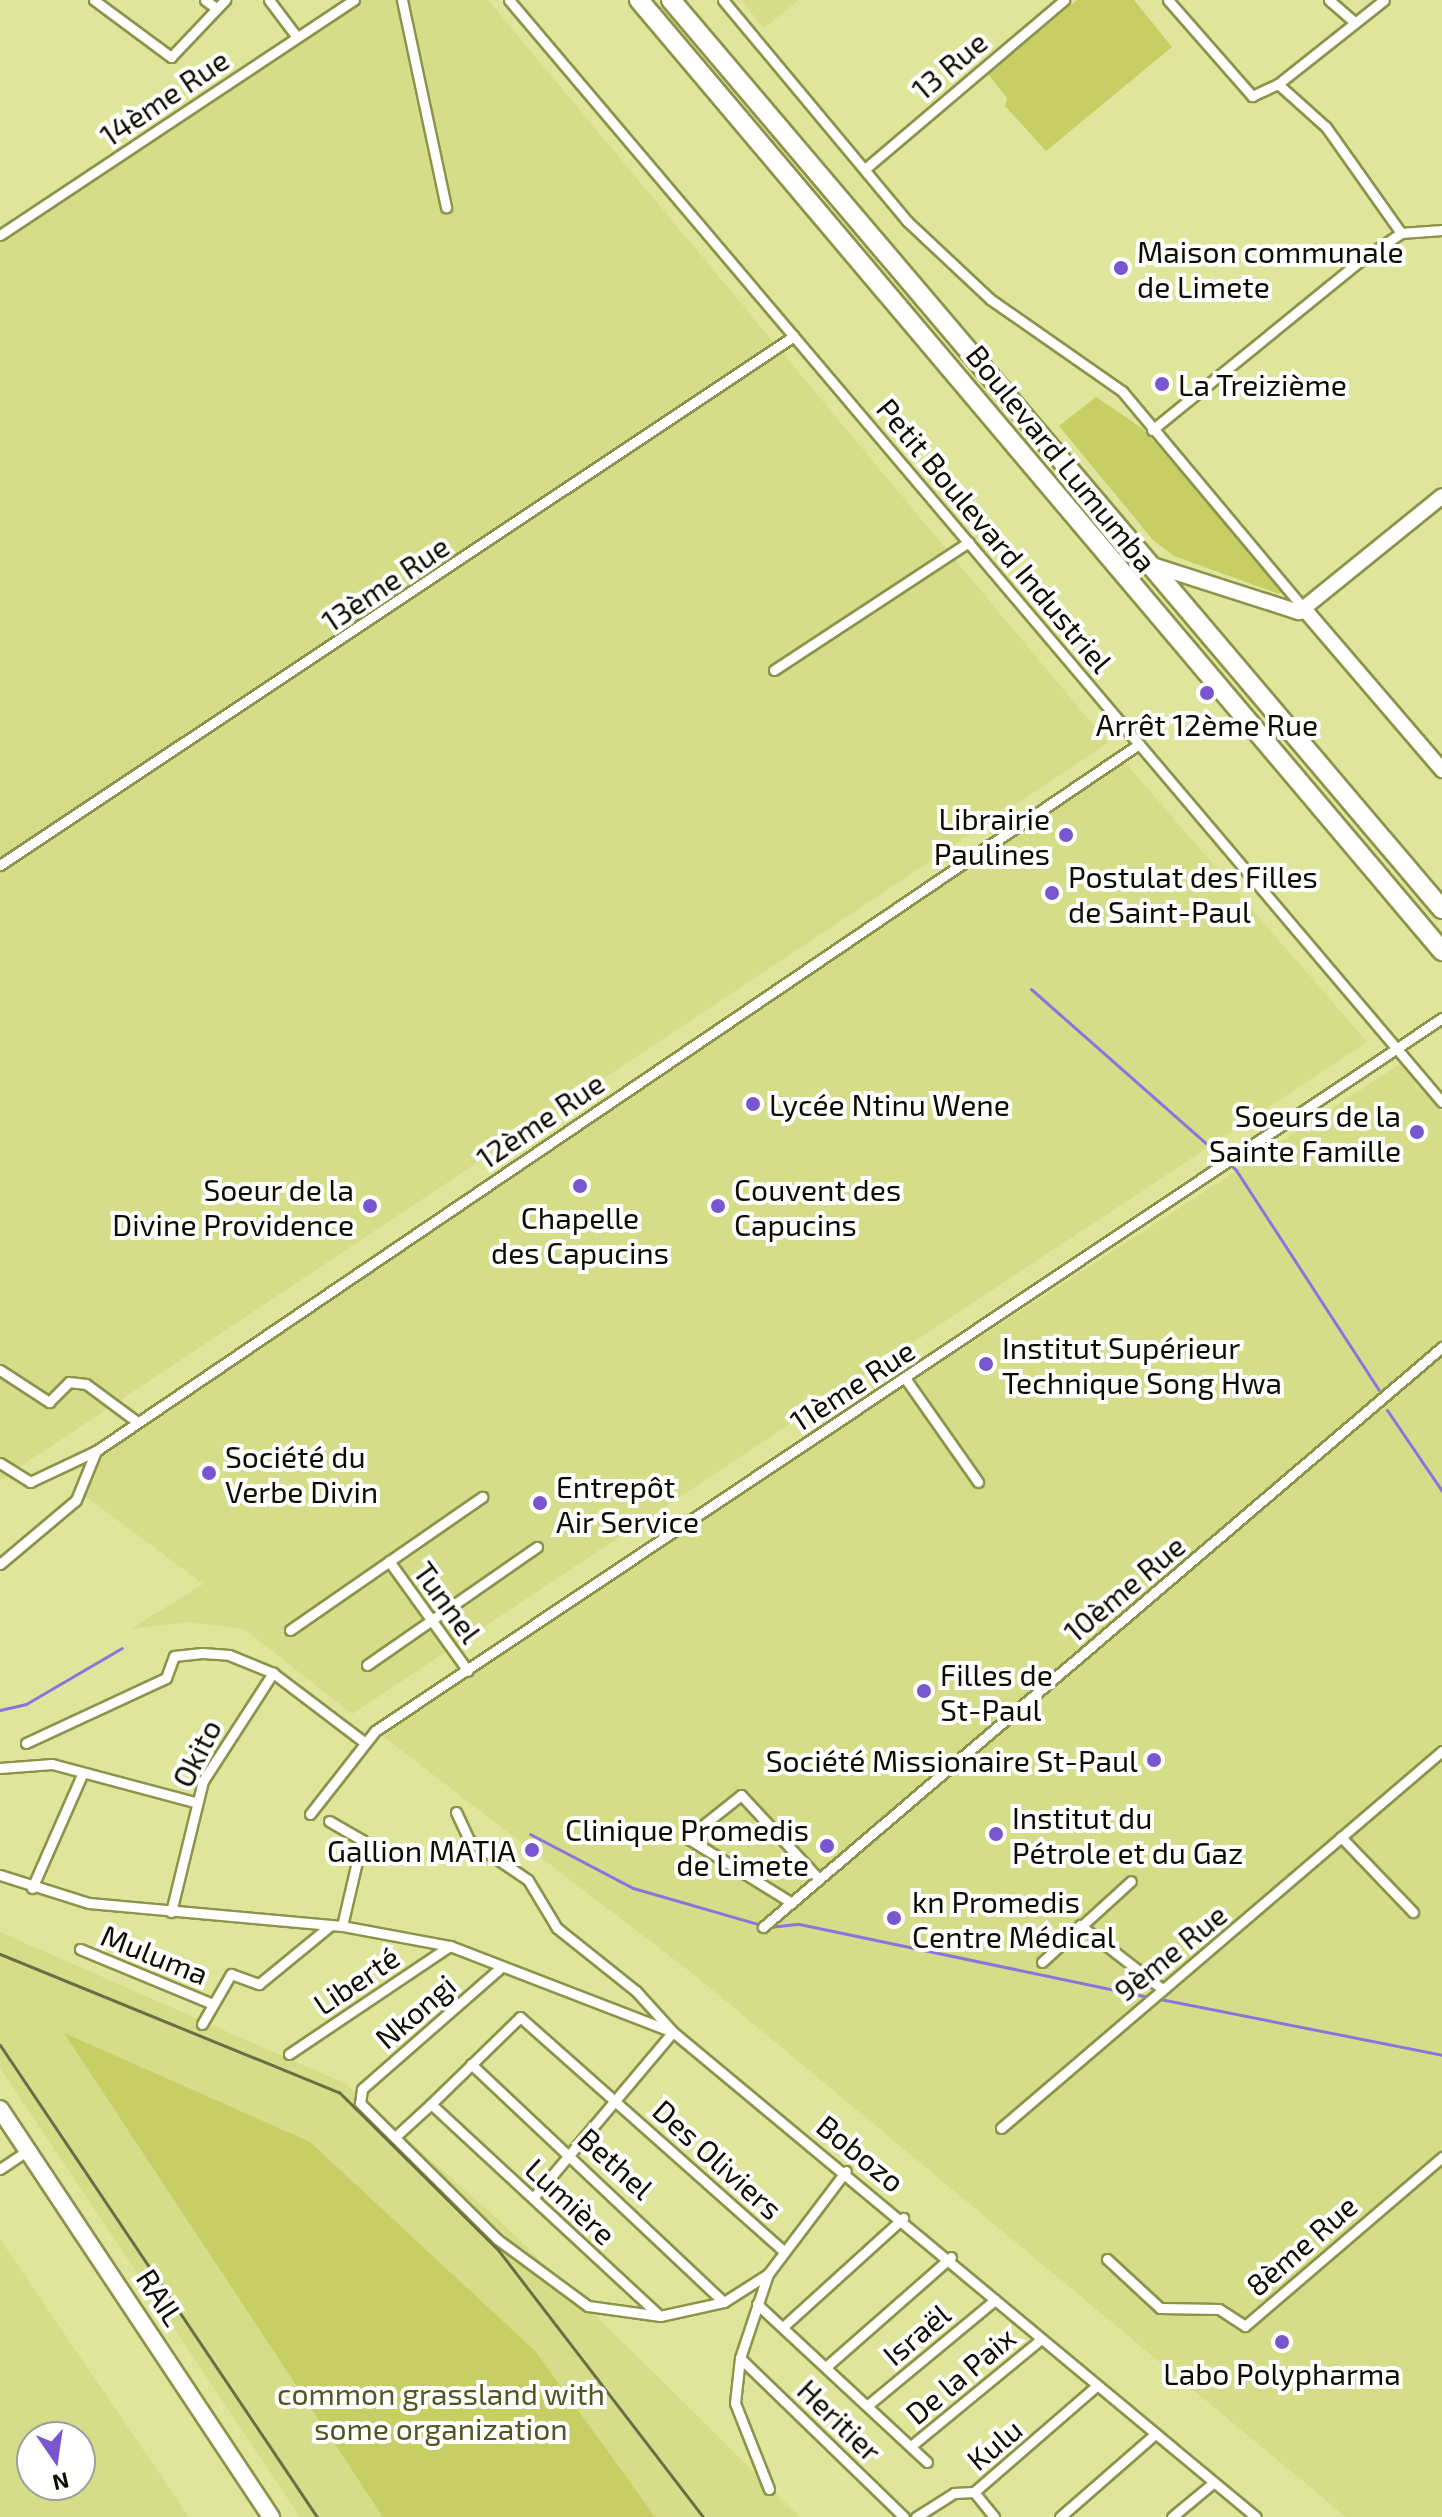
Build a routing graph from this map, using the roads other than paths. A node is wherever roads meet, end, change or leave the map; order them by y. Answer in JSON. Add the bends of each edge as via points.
{"nodes":[{"id":1,"x":94,"y":0,"type":"edge"},
{"id":2,"x":205,"y":0,"type":"edge"},
{"id":3,"x":225,"y":0,"type":"edge"},
{"id":4,"x":269,"y":0,"type":"edge"},
{"id":5,"x":354,"y":0,"type":"edge"},
{"id":6,"x":402,"y":0,"type":"edge"},
{"id":7,"x":509,"y":0,"type":"edge"},
{"id":8,"x":639,"y":0,"type":"edge"},
{"id":9,"x":671,"y":0,"type":"edge"},
{"id":10,"x":723,"y":0,"type":"edge"},
{"id":11,"x":1064,"y":0,"type":"edge"},
{"id":12,"x":1168,"y":0,"type":"edge"},
{"id":13,"x":1329,"y":0,"type":"edge"},
{"id":14,"x":1384,"y":0,"type":"edge"},
{"id":15,"x":216,"y":8,"type":"junction"},
{"id":16,"x":1354,"y":22,"type":"junction"},
{"id":17,"x":297,"y":37,"type":"junction"},
{"id":18,"x":1278,"y":84,"type":"junction"},
{"id":19,"x":866,"y":168,"type":"junction"},
{"id":20,"x":446,"y":207,"type":"dead end"},
{"id":21,"x":1442,"y":230,"type":"edge"},
{"id":22,"x":1401,"y":233,"type":"junction"},
{"id":23,"x":0,"y":235,"type":"edge"},
{"id":24,"x":794,"y":336,"type":"junction"},
{"id":25,"x":1152,"y":430,"type":"junction"},
{"id":26,"x":1442,"y":496,"type":"edge"},
{"id":27,"x":969,"y":542,"type":"junction"},
{"id":28,"x":1146,"y":563,"type":"junction"},
{"id":29,"x":1305,"y":610,"type":"junction"},
{"id":30,"x":774,"y":670,"type":"dead end"},
{"id":31,"x":1139,"y":744,"type":"junction"},
{"id":32,"x":1442,"y":770,"type":"edge"},
{"id":33,"x":0,"y":865,"type":"edge"},
{"id":34,"x":1442,"y":909,"type":"edge"},
{"id":35,"x":1442,"y":951,"type":"edge"},
{"id":36,"x":1442,"y":1018,"type":"edge"},
{"id":37,"x":1398,"y":1050,"type":"junction"},
{"id":38,"x":1442,"y":1102,"type":"edge"},
{"id":39,"x":1442,"y":1347,"type":"edge"},
{"id":40,"x":0,"y":1370,"type":"edge"},
{"id":41,"x":905,"y":1378,"type":"junction"},
{"id":42,"x":136,"y":1421,"type":"junction"},
{"id":43,"x":96,"y":1451,"type":"junction"},
{"id":44,"x":0,"y":1463,"type":"edge"},
{"id":45,"x":978,"y":1482,"type":"dead end"},
{"id":46,"x":482,"y":1497,"type":"dead end"},
{"id":47,"x":537,"y":1547,"type":"dead end"},
{"id":48,"x":389,"y":1561,"type":"junction"},
{"id":49,"x":0,"y":1564,"type":"edge"},
{"id":50,"x":432,"y":1621,"type":"junction"},
{"id":51,"x":290,"y":1630,"type":"dead end"},
{"id":52,"x":367,"y":1665,"type":"dead end"},
{"id":53,"x":468,"y":1671,"type":"junction"},
{"id":54,"x":273,"y":1673,"type":"junction"},
{"id":55,"x":364,"y":1742,"type":"junction"},
{"id":56,"x":26,"y":1743,"type":"dead end"},
{"id":57,"x":1442,"y":1751,"type":"edge"},
{"id":58,"x":0,"y":1768,"type":"edge"},
{"id":59,"x":81,"y":1777,"type":"junction"},
{"id":60,"x":195,"y":1802,"type":"junction"},
{"id":61,"x":456,"y":1812,"type":"dead end"},
{"id":62,"x":310,"y":1814,"type":"dead end"},
{"id":63,"x":329,"y":1821,"type":"dead end"},
{"id":64,"x":1341,"y":1837,"type":"junction"},
{"id":65,"x":0,"y":1875,"type":"edge"},
{"id":66,"x":819,"y":1879,"type":"junction"},
{"id":67,"x":1131,"y":1881,"type":"dead end"},
{"id":68,"x":32,"y":1888,"type":"junction"},
{"id":69,"x":792,"y":1903,"type":"junction"},
{"id":70,"x":171,"y":1912,"type":"junction"},
{"id":71,"x":1413,"y":1912,"type":"dead end"},
{"id":72,"x":337,"y":1925,"type":"junction"},
{"id":73,"x":1080,"y":1925,"type":"junction"},
{"id":74,"x":763,"y":1927,"type":"dead end"},
{"id":75,"x":450,"y":1946,"type":"junction"},
{"id":76,"x":80,"y":1949,"type":"dead end"},
{"id":77,"x":1042,"y":1962,"type":"dead end"},
{"id":78,"x":499,"y":1969,"type":"junction"},
{"id":79,"x":1161,"y":1988,"type":"junction"},
{"id":80,"x":213,"y":2004,"type":"junction"},
{"id":81,"x":202,"y":2024,"type":"dead end"},
{"id":82,"x":673,"y":2032,"type":"junction"},
{"id":83,"x":289,"y":2054,"type":"dead end"},
{"id":84,"x":471,"y":2064,"type":"junction"},
{"id":85,"x":620,"y":2103,"type":"junction"},
{"id":86,"x":431,"y":2104,"type":"junction"},
{"id":87,"x":0,"y":2109,"type":"edge"},
{"id":88,"x":1001,"y":2128,"type":"dead end"},
{"id":89,"x":395,"y":2137,"type":"junction"},
{"id":90,"x":27,"y":2151,"type":"junction"},
{"id":91,"x":571,"y":2155,"type":"junction"},
{"id":92,"x":1442,"y":2157,"type":"edge"},
{"id":93,"x":0,"y":2169,"type":"edge"},
{"id":94,"x":846,"y":2171,"type":"junction"},
{"id":95,"x":533,"y":2198,"type":"junction"},
{"id":96,"x":903,"y":2218,"type":"junction"},
{"id":97,"x":784,"y":2251,"type":"junction"},
{"id":98,"x":951,"y":2257,"type":"junction"},
{"id":99,"x":1107,"y":2259,"type":"dead end"},
{"id":100,"x":768,"y":2274,"type":"junction"},
{"id":101,"x":995,"y":2300,"type":"junction"},
{"id":102,"x":724,"y":2302,"type":"junction"},
{"id":103,"x":757,"y":2304,"type":"junction"},
{"id":104,"x":660,"y":2316,"type":"junction"},
{"id":105,"x":784,"y":2326,"type":"junction"},
{"id":106,"x":1039,"y":2341,"type":"junction"},
{"id":107,"x":740,"y":2358,"type":"junction"},
{"id":108,"x":827,"y":2366,"type":"junction"},
{"id":109,"x":1094,"y":2388,"type":"junction"},
{"id":110,"x":868,"y":2405,"type":"junction"},
{"id":111,"x":1155,"y":2434,"type":"junction"},
{"id":112,"x":911,"y":2446,"type":"junction"},
{"id":113,"x":927,"y":2462,"type":"dead end"},
{"id":114,"x":1213,"y":2483,"type":"junction"},
{"id":115,"x":769,"y":2489,"type":"dead end"},
{"id":116,"x":974,"y":2492,"type":"junction"},
{"id":117,"x":271,"y":2517,"type":"edge"},
{"id":118,"x":904,"y":2517,"type":"edge"},
{"id":119,"x":916,"y":2517,"type":"edge"},
{"id":120,"x":994,"y":2517,"type":"edge"},
{"id":121,"x":1060,"y":2517,"type":"edge"},
{"id":122,"x":1172,"y":2517,"type":"edge"},
{"id":123,"x":1256,"y":2517,"type":"edge"}],
"edges":[{"from":1,"to":15,"type":"street","via":[[171,57]]},
{"from":2,"to":15,"type":"street"},
{"from":3,"to":15,"type":"street"},
{"from":4,"to":17,"type":"street"},
{"from":5,"to":17,"type":"street","name":"14ème Rue"},
{"from":6,"to":20,"type":"street"},
{"from":7,"to":24,"type":"street","name":"Petit Boulevard Industriel"},
{"from":8,"to":35,"type":"highway","name":"Boulevard Lumumba"},
{"from":9,"to":28,"type":"highway","name":"Boulevard Lumumba"},
{"from":10,"to":19,"type":"street"},
{"from":11,"to":19,"type":"street","name":"13 Rue"},
{"from":12,"to":18,"type":"street","via":[[1252,96]]},
{"from":13,"to":16,"type":"street"},
{"from":14,"to":16,"type":"street"},
{"from":16,"to":18,"type":"street"},
{"from":17,"to":23,"type":"street","name":"14ème Rue"},
{"from":18,"to":22,"type":"street","via":[[1326,127]]},
{"from":19,"to":25,"type":"street","via":[[932,247],[990,299],[1122,391]]},
{"from":21,"to":22,"type":"street"},
{"from":22,"to":25,"type":"street"},
{"from":24,"to":27,"type":"street","name":"Petit Boulevard Industriel"},
{"from":24,"to":33,"type":"street","name":"13ème Rue"},
{"from":25,"to":29,"type":"street"},
{"from":26,"to":29,"type":"street"},
{"from":27,"to":30,"type":"street"},
{"from":27,"to":31,"type":"street","name":"Petit Boulevard Industriel"},
{"from":28,"to":29,"type":"street"},
{"from":28,"to":34,"type":"highway","name":"Boulevard Lumumba"},
{"from":29,"to":32,"type":"street"},
{"from":31,"to":37,"type":"street","name":"Petit Boulevard Industriel"},
{"from":31,"to":42,"type":"street","name":"12ème Rue"},
{"from":36,"to":37,"type":"street","name":"11ème Rue"},
{"from":37,"to":38,"type":"street","name":"Petit Boulevard Industriel"},
{"from":37,"to":41,"type":"street","name":"11ème Rue"},
{"from":39,"to":66,"type":"street","name":"10ème Rue"},
{"from":40,"to":42,"type":"street","via":[[49,1402],[69,1382],[86,1384]]},
{"from":41,"to":45,"type":"street"},
{"from":41,"to":53,"type":"street","name":"11ème Rue"},
{"from":42,"to":43,"type":"street","name":"12ème Rue"},
{"from":43,"to":44,"type":"street","name":"12ème Rue","via":[[30,1482]]},
{"from":43,"to":49,"type":"street","via":[[76,1500]]},
{"from":46,"to":48,"type":"street"},
{"from":47,"to":50,"type":"street"},
{"from":48,"to":50,"type":"street","name":"Tunnel"},
{"from":48,"to":51,"type":"street"},
{"from":50,"to":52,"type":"street"},
{"from":50,"to":53,"type":"street","name":"Tunnel"},
{"from":53,"to":55,"type":"street","name":"11ème Rue"},
{"from":54,"to":55,"type":"street"},
{"from":54,"to":56,"type":"street","via":[[229,1655],[179,1654],[166,1678]]},
{"from":54,"to":60,"type":"street","name":"Okito","via":[[210,1764]]},
{"from":55,"to":62,"type":"street","name":"11ème Rue"},
{"from":57,"to":64,"type":"street","name":"9ème Rue"},
{"from":58,"to":59,"type":"street","via":[[52,1764]]},
{"from":59,"to":60,"type":"street"},
{"from":59,"to":68,"type":"street"},
{"from":60,"to":70,"type":"street","name":"Okito"},
{"from":61,"to":82,"type":"street","name":"Bobozo","via":[[469,1840],[528,1880],[557,1928]]},
{"from":63,"to":72,"type":"street","via":[[362,1840]]},
{"from":64,"to":71,"type":"street"},
{"from":64,"to":79,"type":"street","name":"9ème Rue"},
{"from":65,"to":68,"type":"street"},
{"from":66,"to":69,"type":"street","name":"10ème Rue"},
{"from":66,"to":69,"type":"street","via":[[741,1795],[687,1838]]},
{"from":67,"to":73,"type":"street"},
{"from":68,"to":70,"type":"street"},
{"from":69,"to":74,"type":"street","name":"10ème Rue"},
{"from":70,"to":72,"type":"street"},
{"from":72,"to":75,"type":"street"},
{"from":72,"to":80,"type":"street","via":[[259,1984],[231,1974]]},
{"from":73,"to":77,"type":"street"},
{"from":73,"to":79,"type":"street"},
{"from":75,"to":78,"type":"street"},
{"from":75,"to":83,"type":"street","name":"Liberté"},
{"from":76,"to":80,"type":"street","name":"Muluma"},
{"from":78,"to":82,"type":"street"},
{"from":78,"to":89,"type":"street","name":"Nkongi","via":[[362,2089],[360,2103]]},
{"from":79,"to":88,"type":"street","name":"9ème Rue"},
{"from":80,"to":81,"type":"street"},
{"from":82,"to":85,"type":"street"},
{"from":82,"to":94,"type":"street","name":"Bobozo"},
{"from":84,"to":85,"type":"street","name":"Des Oliviers","via":[[520,2017]]},
{"from":84,"to":86,"type":"street"},
{"from":84,"to":91,"type":"street","name":"Bethel"},
{"from":85,"to":91,"type":"street"},
{"from":85,"to":97,"type":"street","name":"Des Oliviers"},
{"from":86,"to":89,"type":"street"},
{"from":86,"to":95,"type":"street","name":"Lumière"},
{"from":87,"to":90,"type":"main road","name":"RAIL"},
{"from":89,"to":104,"type":"street","via":[[563,2293],[618,2315]]},
{"from":90,"to":93,"type":"street"},
{"from":90,"to":117,"type":"main road","name":"RAIL"},
{"from":91,"to":95,"type":"street"},
{"from":91,"to":102,"type":"street","name":"Bethel"},
{"from":92,"to":99,"type":"street","name":"8ème Rue","via":[[1245,2326],[1219,2309],[1160,2308]]},
{"from":94,"to":96,"type":"street","name":"Bobozo"},
{"from":94,"to":97,"type":"street","name":"Des Oliviers"},
{"from":95,"to":104,"type":"street","name":"Lumière"},
{"from":96,"to":98,"type":"street","name":"Bobozo"},
{"from":96,"to":105,"type":"street"},
{"from":97,"to":100,"type":"street","name":"Des Oliviers"},
{"from":98,"to":101,"type":"street","name":"Bobozo"},
{"from":98,"to":108,"type":"street"},
{"from":100,"to":102,"type":"street"},
{"from":100,"to":103,"type":"street","name":"Des Oliviers"},
{"from":101,"to":106,"type":"street","name":"Bobozo"},
{"from":101,"to":110,"type":"street","name":"Israël"},
{"from":102,"to":104,"type":"street"},
{"from":103,"to":105,"type":"street"},
{"from":103,"to":107,"type":"street","name":"Des Oliviers"},
{"from":105,"to":108,"type":"street"},
{"from":106,"to":109,"type":"street","name":"Bobozo"},
{"from":106,"to":112,"type":"street","name":"De la Paix"},
{"from":107,"to":115,"type":"street","name":"Des Oliviers","via":[[735,2403]]},
{"from":107,"to":118,"type":"street","name":"Heritier"},
{"from":108,"to":110,"type":"street"},
{"from":109,"to":111,"type":"street","name":"Bobozo"},
{"from":109,"to":116,"type":"street","name":"Kulu"},
{"from":110,"to":112,"type":"street"},
{"from":111,"to":114,"type":"street","name":"Bobozo"},
{"from":111,"to":121,"type":"street"},
{"from":112,"to":113,"type":"street"},
{"from":114,"to":122,"type":"street"},
{"from":114,"to":123,"type":"street","name":"Bobozo"},
{"from":116,"to":119,"type":"street","name":"Kulu","via":[[954,2493]]},
{"from":116,"to":120,"type":"street"}]}
